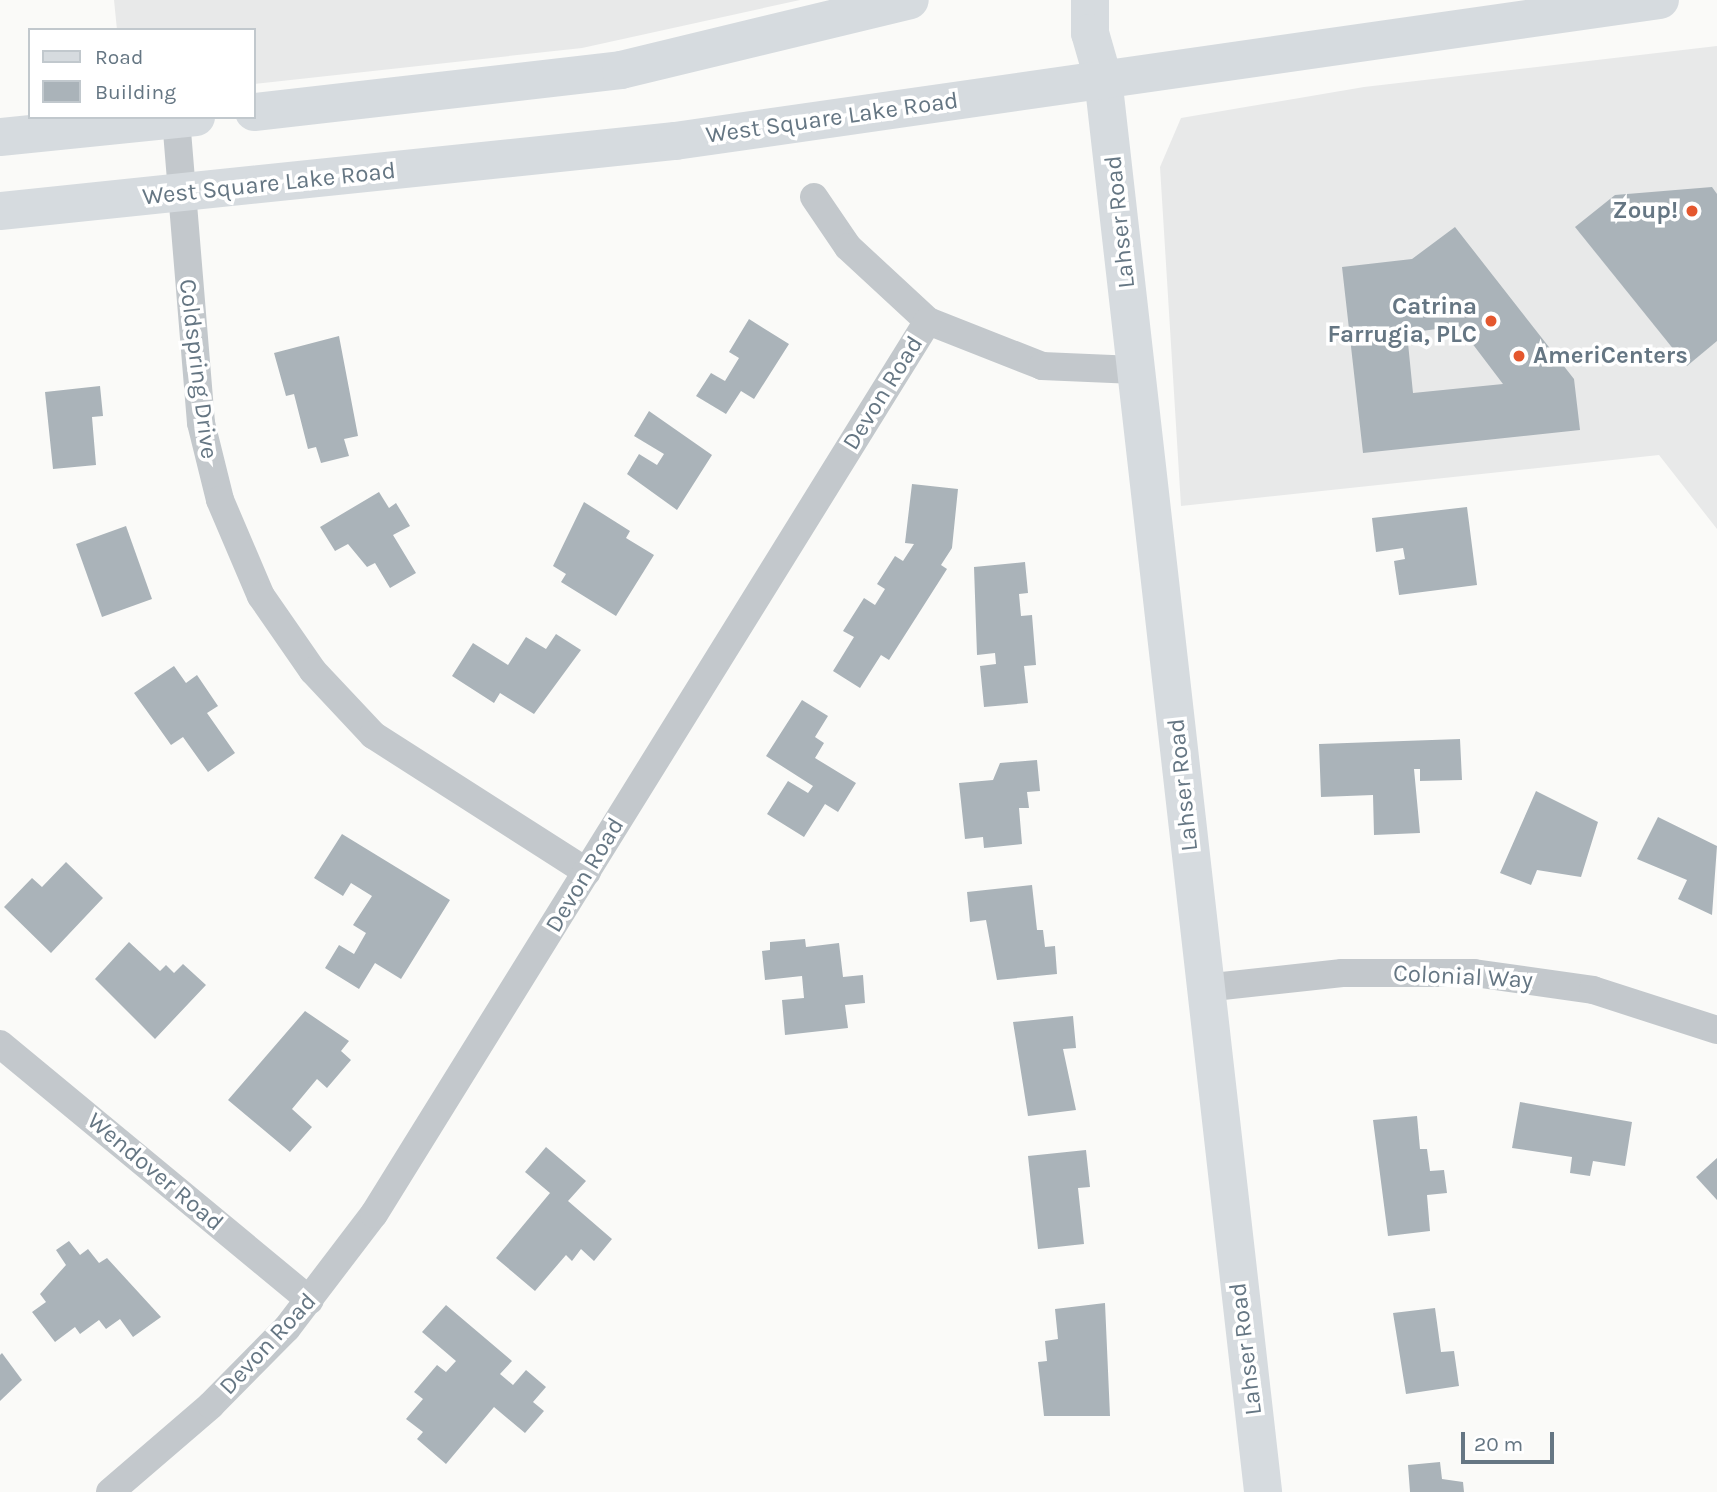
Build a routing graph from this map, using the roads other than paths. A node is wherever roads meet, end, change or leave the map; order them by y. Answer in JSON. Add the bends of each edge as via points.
{"nodes":[{"id":1,"x":910,"y":0,"type":"edge"},
{"id":2,"x":1090,"y":0,"type":"edge"},
{"id":3,"x":1661,"y":0,"type":"edge"},
{"id":4,"x":1104,"y":78,"type":"junction"},
{"id":5,"x":256,"y":112,"type":"edge"},
{"id":6,"x":176,"y":119,"type":"edge"},
{"id":7,"x":186,"y":119,"type":"edge"},
{"id":8,"x":0,"y":137,"type":"edge"},
{"id":9,"x":181,"y":193,"type":"junction"},
{"id":10,"x":814,"y":197,"type":"dead end"},
{"id":11,"x":0,"y":211,"type":"edge"},
{"id":12,"x":928,"y":321,"type":"junction"},
{"id":13,"x":1135,"y":370,"type":"junction"},
{"id":14,"x":587,"y":872,"type":"junction"},
{"id":15,"x":1204,"y":988,"type":"junction"},
{"id":16,"x":1717,"y":1030,"type":"edge"},
{"id":17,"x":0,"y":1044,"type":"edge"},
{"id":18,"x":310,"y":1300,"type":"junction"},
{"id":19,"x":110,"y":1492,"type":"edge"},
{"id":20,"x":1263,"y":1492,"type":"edge"}],
"edges":[{"from":1,"to":5,"type":"main road","via":[[621,70]]},
{"from":2,"to":4,"type":"main road","name":"Lahser Road","via":[[1090,33]]},
{"from":3,"to":4,"type":"main road","name":"West Square Lake Road"},
{"from":4,"to":9,"type":"main road","name":"West Square Lake Road","via":[[675,141]]},
{"from":4,"to":13,"type":"main road","name":"Lahser Road"},
{"from":6,"to":8,"type":"main road"},
{"from":7,"to":9,"type":"street","name":"Coldspring Drive"},
{"from":9,"to":11,"type":"main road","name":"West Square Lake Road"},
{"from":9,"to":14,"type":"street","name":"Coldspring Drive","via":[[201,423],[220,500],[261,596],[313,671],[373,735]]},
{"from":10,"to":12,"type":"street","name":"Devon Road","via":[[856,256]]},
{"from":12,"to":13,"type":"street","name":"Devon Road","via":[[1042,366]]},
{"from":12,"to":14,"type":"street","name":"Devon Road"},
{"from":13,"to":15,"type":"main road","name":"Lahser Road"},
{"from":14,"to":18,"type":"street","name":"Devon Road","via":[[400,1175]]},
{"from":15,"to":16,"type":"street","name":"Colonial Way","via":[[1342,973],[1474,973],[1593,990]]},
{"from":15,"to":20,"type":"main road","name":"Lahser Road"},
{"from":17,"to":18,"type":"street","name":"Wendover Road"},
{"from":18,"to":19,"type":"street","name":"Devon Road","via":[[211,1405]]}]}
